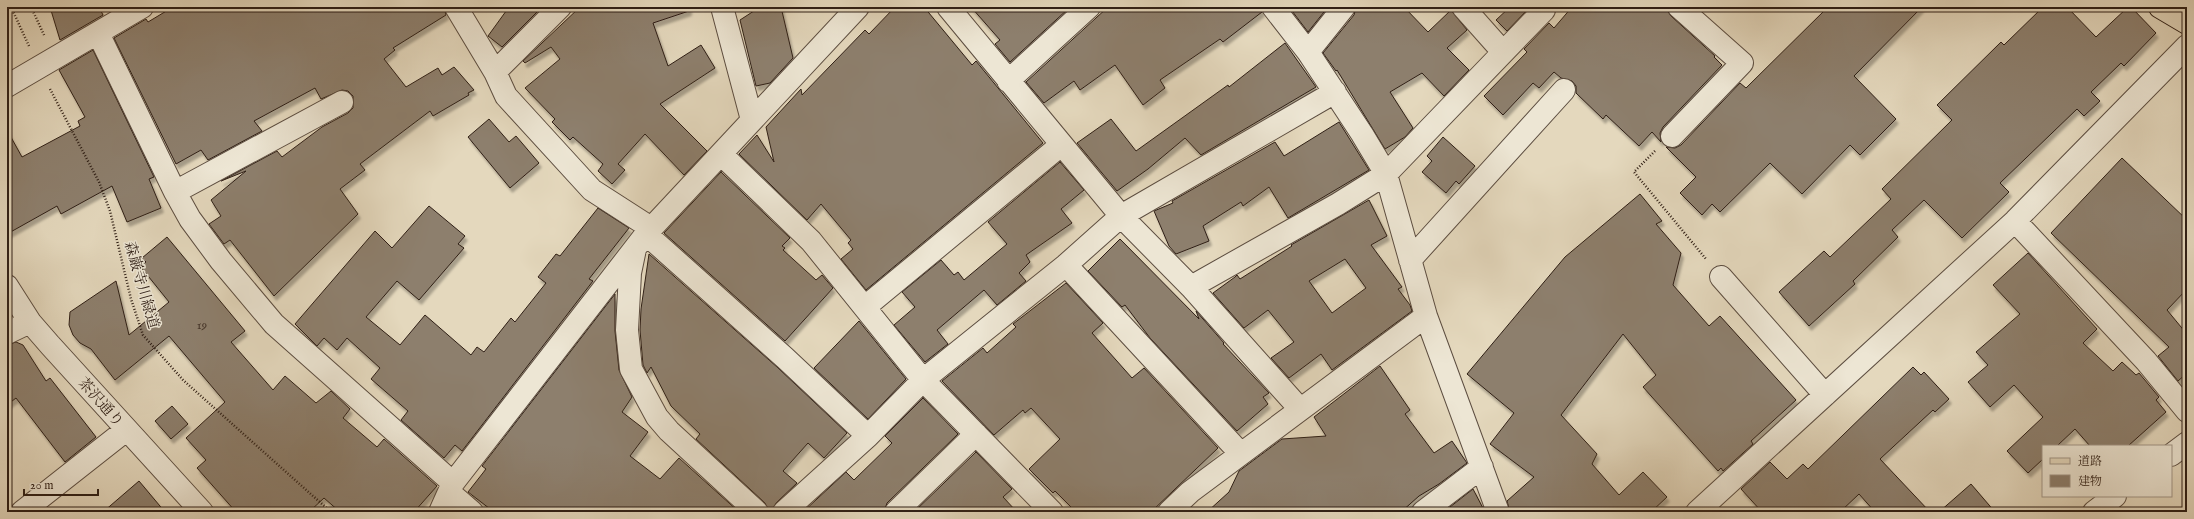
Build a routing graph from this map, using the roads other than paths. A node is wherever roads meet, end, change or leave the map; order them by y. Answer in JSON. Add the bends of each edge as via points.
{"nodes":[{"id":1,"x":142,"y":7,"type":"edge"},
{"id":2,"x":456,"y":7,"type":"edge"},
{"id":3,"x":560,"y":7,"type":"edge"},
{"id":4,"x":722,"y":7,"type":"edge"},
{"id":5,"x":858,"y":7,"type":"edge"},
{"id":6,"x":948,"y":7,"type":"edge"},
{"id":7,"x":1089,"y":7,"type":"edge"},
{"id":8,"x":1273,"y":7,"type":"edge"},
{"id":9,"x":1344,"y":7,"type":"edge"},
{"id":10,"x":1462,"y":7,"type":"edge"},
{"id":11,"x":1541,"y":7,"type":"edge"},
{"id":12,"x":1679,"y":7,"type":"edge"},
{"id":13,"x":2160,"y":7,"type":"edge"},
{"id":14,"x":2187,"y":23,"type":"edge"},
{"id":15,"x":98,"y":33,"type":"junction"},
{"id":16,"x":2187,"y":46,"type":"edge"},
{"id":17,"x":1308,"y":52,"type":"junction"},
{"id":18,"x":1503,"y":52,"type":"junction"},
{"id":19,"x":494,"y":72,"type":"junction"},
{"id":20,"x":1008,"y":81,"type":"junction"},
{"id":21,"x":7,"y":86,"type":"edge"},
{"id":22,"x":1564,"y":90,"type":"dead end"},
{"id":23,"x":1335,"y":92,"type":"junction"},
{"id":24,"x":342,"y":102,"type":"dead end"},
{"id":25,"x":752,"y":120,"type":"junction"},
{"id":26,"x":1672,"y":136,"type":"road end"},
{"id":27,"x":1061,"y":145,"type":"junction"},
{"id":28,"x":721,"y":154,"type":"junction"},
{"id":29,"x":1386,"y":174,"type":"junction"},
{"id":30,"x":175,"y":192,"type":"junction"},
{"id":31,"x":1121,"y":216,"type":"junction"},
{"id":32,"x":2015,"y":221,"type":"junction"},
{"id":33,"x":644,"y":236,"type":"junction"},
{"id":34,"x":1410,"y":260,"type":"junction"},
{"id":35,"x":1066,"y":265,"type":"junction"},
{"id":36,"x":1721,"y":277,"type":"road end"},
{"id":37,"x":7,"y":286,"type":"edge"},
{"id":38,"x":1191,"y":287,"type":"junction"},
{"id":39,"x":865,"y":307,"type":"junction"},
{"id":40,"x":1426,"y":316,"type":"junction"},
{"id":41,"x":30,"y":322,"type":"junction"},
{"id":42,"x":7,"y":333,"type":"edge"},
{"id":43,"x":923,"y":380,"type":"junction"},
{"id":44,"x":1825,"y":395,"type":"junction"},
{"id":45,"x":1300,"y":409,"type":"junction"},
{"id":46,"x":2187,"y":411,"type":"edge"},
{"id":47,"x":126,"y":430,"type":"junction"},
{"id":48,"x":976,"y":434,"type":"junction"},
{"id":49,"x":868,"y":436,"type":"junction"},
{"id":50,"x":2187,"y":443,"type":"edge"},
{"id":51,"x":1241,"y":454,"type":"junction"},
{"id":52,"x":2172,"y":454,"type":"edge"},
{"id":53,"x":1482,"y":467,"type":"junction"},
{"id":54,"x":451,"y":488,"type":"junction"},
{"id":55,"x":2114,"y":497,"type":"edge"},
{"id":56,"x":22,"y":512,"type":"edge"},
{"id":57,"x":202,"y":512,"type":"edge"},
{"id":58,"x":440,"y":512,"type":"edge"},
{"id":59,"x":472,"y":512,"type":"edge"},
{"id":60,"x":757,"y":512,"type":"edge"},
{"id":61,"x":784,"y":512,"type":"edge"},
{"id":62,"x":896,"y":512,"type":"edge"},
{"id":63,"x":1052,"y":512,"type":"edge"},
{"id":64,"x":1169,"y":512,"type":"edge"},
{"id":65,"x":1423,"y":512,"type":"edge"},
{"id":66,"x":1498,"y":512,"type":"edge"},
{"id":67,"x":1697,"y":512,"type":"edge"},
{"id":68,"x":2094,"y":512,"type":"edge"}],
"edges":[{"from":1,"to":15,"type":"street"},
{"from":2,"to":19,"type":"street"},
{"from":3,"to":19,"type":"street"},
{"from":4,"to":25,"type":"street"},
{"from":5,"to":25,"type":"street"},
{"from":6,"to":20,"type":"street"},
{"from":7,"to":20,"type":"street"},
{"from":8,"to":17,"type":"street"},
{"from":9,"to":17,"type":"street"},
{"from":10,"to":18,"type":"street"},
{"from":11,"to":18,"type":"street","via":[[1544,10]]},
{"from":12,"to":26,"type":"street","via":[[1742,63]]},
{"from":13,"to":14,"type":"main road"},
{"from":15,"to":21,"type":"street"},
{"from":15,"to":30,"type":"street"},
{"from":16,"to":32,"type":"street"},
{"from":17,"to":23,"type":"street"},
{"from":18,"to":29,"type":"street"},
{"from":19,"to":33,"type":"street","via":[[506,96],[592,190],[641,219]]},
{"from":20,"to":27,"type":"street"},
{"from":22,"to":34,"type":"street"},
{"from":23,"to":29,"type":"street"},
{"from":23,"to":31,"type":"street"},
{"from":24,"to":30,"type":"street"},
{"from":25,"to":28,"type":"street"},
{"from":27,"to":31,"type":"street"},
{"from":27,"to":39,"type":"street"},
{"from":28,"to":33,"type":"street"},
{"from":28,"to":39,"type":"street","via":[[811,241]]},
{"from":29,"to":34,"type":"street"},
{"from":29,"to":38,"type":"street"},
{"from":30,"to":54,"type":"street","via":[[190,219],[221,261],[274,324]]},
{"from":31,"to":35,"type":"street"},
{"from":31,"to":38,"type":"street"},
{"from":32,"to":44,"type":"street"},
{"from":32,"to":46,"type":"street","via":[[2146,361]]},
{"from":33,"to":49,"type":"street","via":[[786,358]]},
{"from":33,"to":54,"type":"street"},
{"from":33,"to":60,"type":"street","via":[[630,273],[627,330],[631,369],[657,417],[669,431]]},
{"from":34,"to":40,"type":"street"},
{"from":35,"to":43,"type":"street"},
{"from":35,"to":51,"type":"street"},
{"from":36,"to":44,"type":"street"},
{"from":37,"to":41,"type":"street","name":"茶沢通り"},
{"from":38,"to":45,"type":"street"},
{"from":39,"to":43,"type":"street"},
{"from":40,"to":45,"type":"street"},
{"from":40,"to":53,"type":"street"},
{"from":41,"to":42,"type":"street"},
{"from":41,"to":47,"type":"street","name":"茶沢通り"},
{"from":43,"to":48,"type":"street"},
{"from":43,"to":49,"type":"street"},
{"from":44,"to":67,"type":"street"},
{"from":45,"to":51,"type":"street"},
{"from":47,"to":56,"type":"street"},
{"from":47,"to":57,"type":"street","name":"茶沢通り"},
{"from":48,"to":62,"type":"street"},
{"from":48,"to":63,"type":"street"},
{"from":49,"to":61,"type":"street"},
{"from":50,"to":52,"type":"street"},
{"from":51,"to":64,"type":"street","via":[[1190,492]]},
{"from":53,"to":65,"type":"street"},
{"from":53,"to":66,"type":"street"},
{"from":54,"to":58,"type":"street"},
{"from":54,"to":59,"type":"street"},
{"from":55,"to":68,"type":"street"}]}
